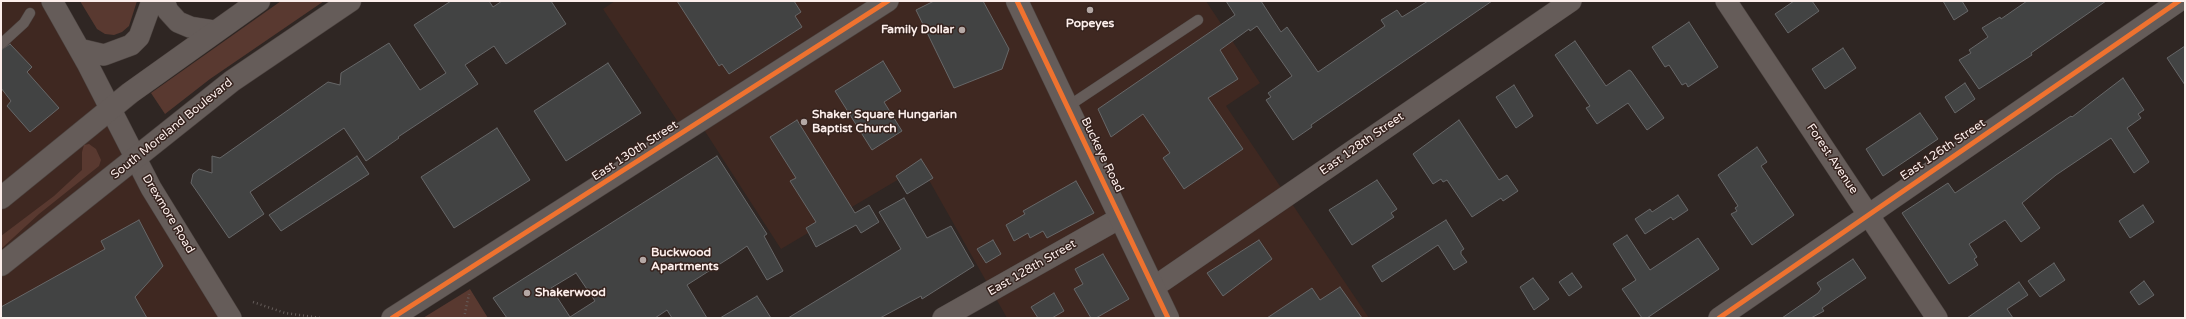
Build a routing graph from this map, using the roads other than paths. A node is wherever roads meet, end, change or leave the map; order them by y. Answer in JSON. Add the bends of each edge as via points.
{"nodes":[{"id":1,"x":52,"y":1,"type":"edge"},
{"id":2,"x":152,"y":1,"type":"edge"},
{"id":3,"x":164,"y":1,"type":"edge"},
{"id":4,"x":259,"y":1,"type":"edge"},
{"id":5,"x":350,"y":1,"type":"edge"},
{"id":6,"x":888,"y":1,"type":"edge"},
{"id":7,"x":1017,"y":1,"type":"edge"},
{"id":8,"x":1571,"y":1,"type":"edge"},
{"id":9,"x":1726,"y":1,"type":"edge"},
{"id":10,"x":2179,"y":1,"type":"edge"},
{"id":11,"x":30,"y":12,"type":"dead end"},
{"id":12,"x":1198,"y":20,"type":"dead end"},
{"id":13,"x":215,"y":31,"type":"junction"},
{"id":14,"x":1,"y":44,"type":"edge"},
{"id":15,"x":79,"y":49,"type":"junction"},
{"id":16,"x":1068,"y":107,"type":"junction"},
{"id":17,"x":111,"y":109,"type":"junction"},
{"id":18,"x":136,"y":159,"type":"junction"},
{"id":19,"x":1,"y":198,"type":"edge"},
{"id":20,"x":1869,"y":213,"type":"junction"},
{"id":21,"x":1120,"y":218,"type":"junction"},
{"id":22,"x":1,"y":265,"type":"edge"},
{"id":23,"x":1154,"y":288,"type":"junction"},
{"id":24,"x":231,"y":318,"type":"edge"},
{"id":25,"x":392,"y":318,"type":"edge"},
{"id":26,"x":943,"y":318,"type":"edge"},
{"id":27,"x":1168,"y":318,"type":"edge"},
{"id":28,"x":1719,"y":318,"type":"edge"},
{"id":29,"x":1937,"y":318,"type":"edge"}],
"edges":[{"from":1,"to":15,"type":"street","name":"Drexmore Road"},
{"from":2,"to":15,"type":"street","via":[[139,37],[131,45],[104,55]]},
{"from":3,"to":13,"type":"street","via":[[168,11],[178,22],[190,27]]},
{"from":4,"to":13,"type":"street"},
{"from":5,"to":18,"type":"street","name":"South Moreland Boulevard","via":[[232,81]]},
{"from":6,"to":25,"type":"street","name":"East 130th Street"},
{"from":7,"to":16,"type":"street","name":"Buckeye Road"},
{"from":8,"to":23,"type":"street","name":"East 128th Street"},
{"from":9,"to":20,"type":"street","name":"Forest Avenue"},
{"from":10,"to":20,"type":"street","name":"East 126th Street"},
{"from":11,"to":14,"type":"lane","via":[[24,23]]},
{"from":12,"to":16,"type":"lane"},
{"from":13,"to":17,"type":"street"},
{"from":15,"to":17,"type":"street","name":"Drexmore Road"},
{"from":16,"to":21,"type":"street","name":"Buckeye Road"},
{"from":17,"to":18,"type":"street","name":"Drexmore Road"},
{"from":17,"to":19,"type":"street"},
{"from":18,"to":22,"type":"street","name":"South Moreland Boulevard"},
{"from":18,"to":24,"type":"street","name":"Drexmore Road"},
{"from":20,"to":28,"type":"street","name":"East 126th Street"},
{"from":20,"to":29,"type":"street","name":"Forest Avenue"},
{"from":21,"to":23,"type":"street","name":"Buckeye Road"},
{"from":21,"to":26,"type":"street","name":"East 128th Street"},
{"from":23,"to":27,"type":"street","name":"Buckeye Road"}]}
